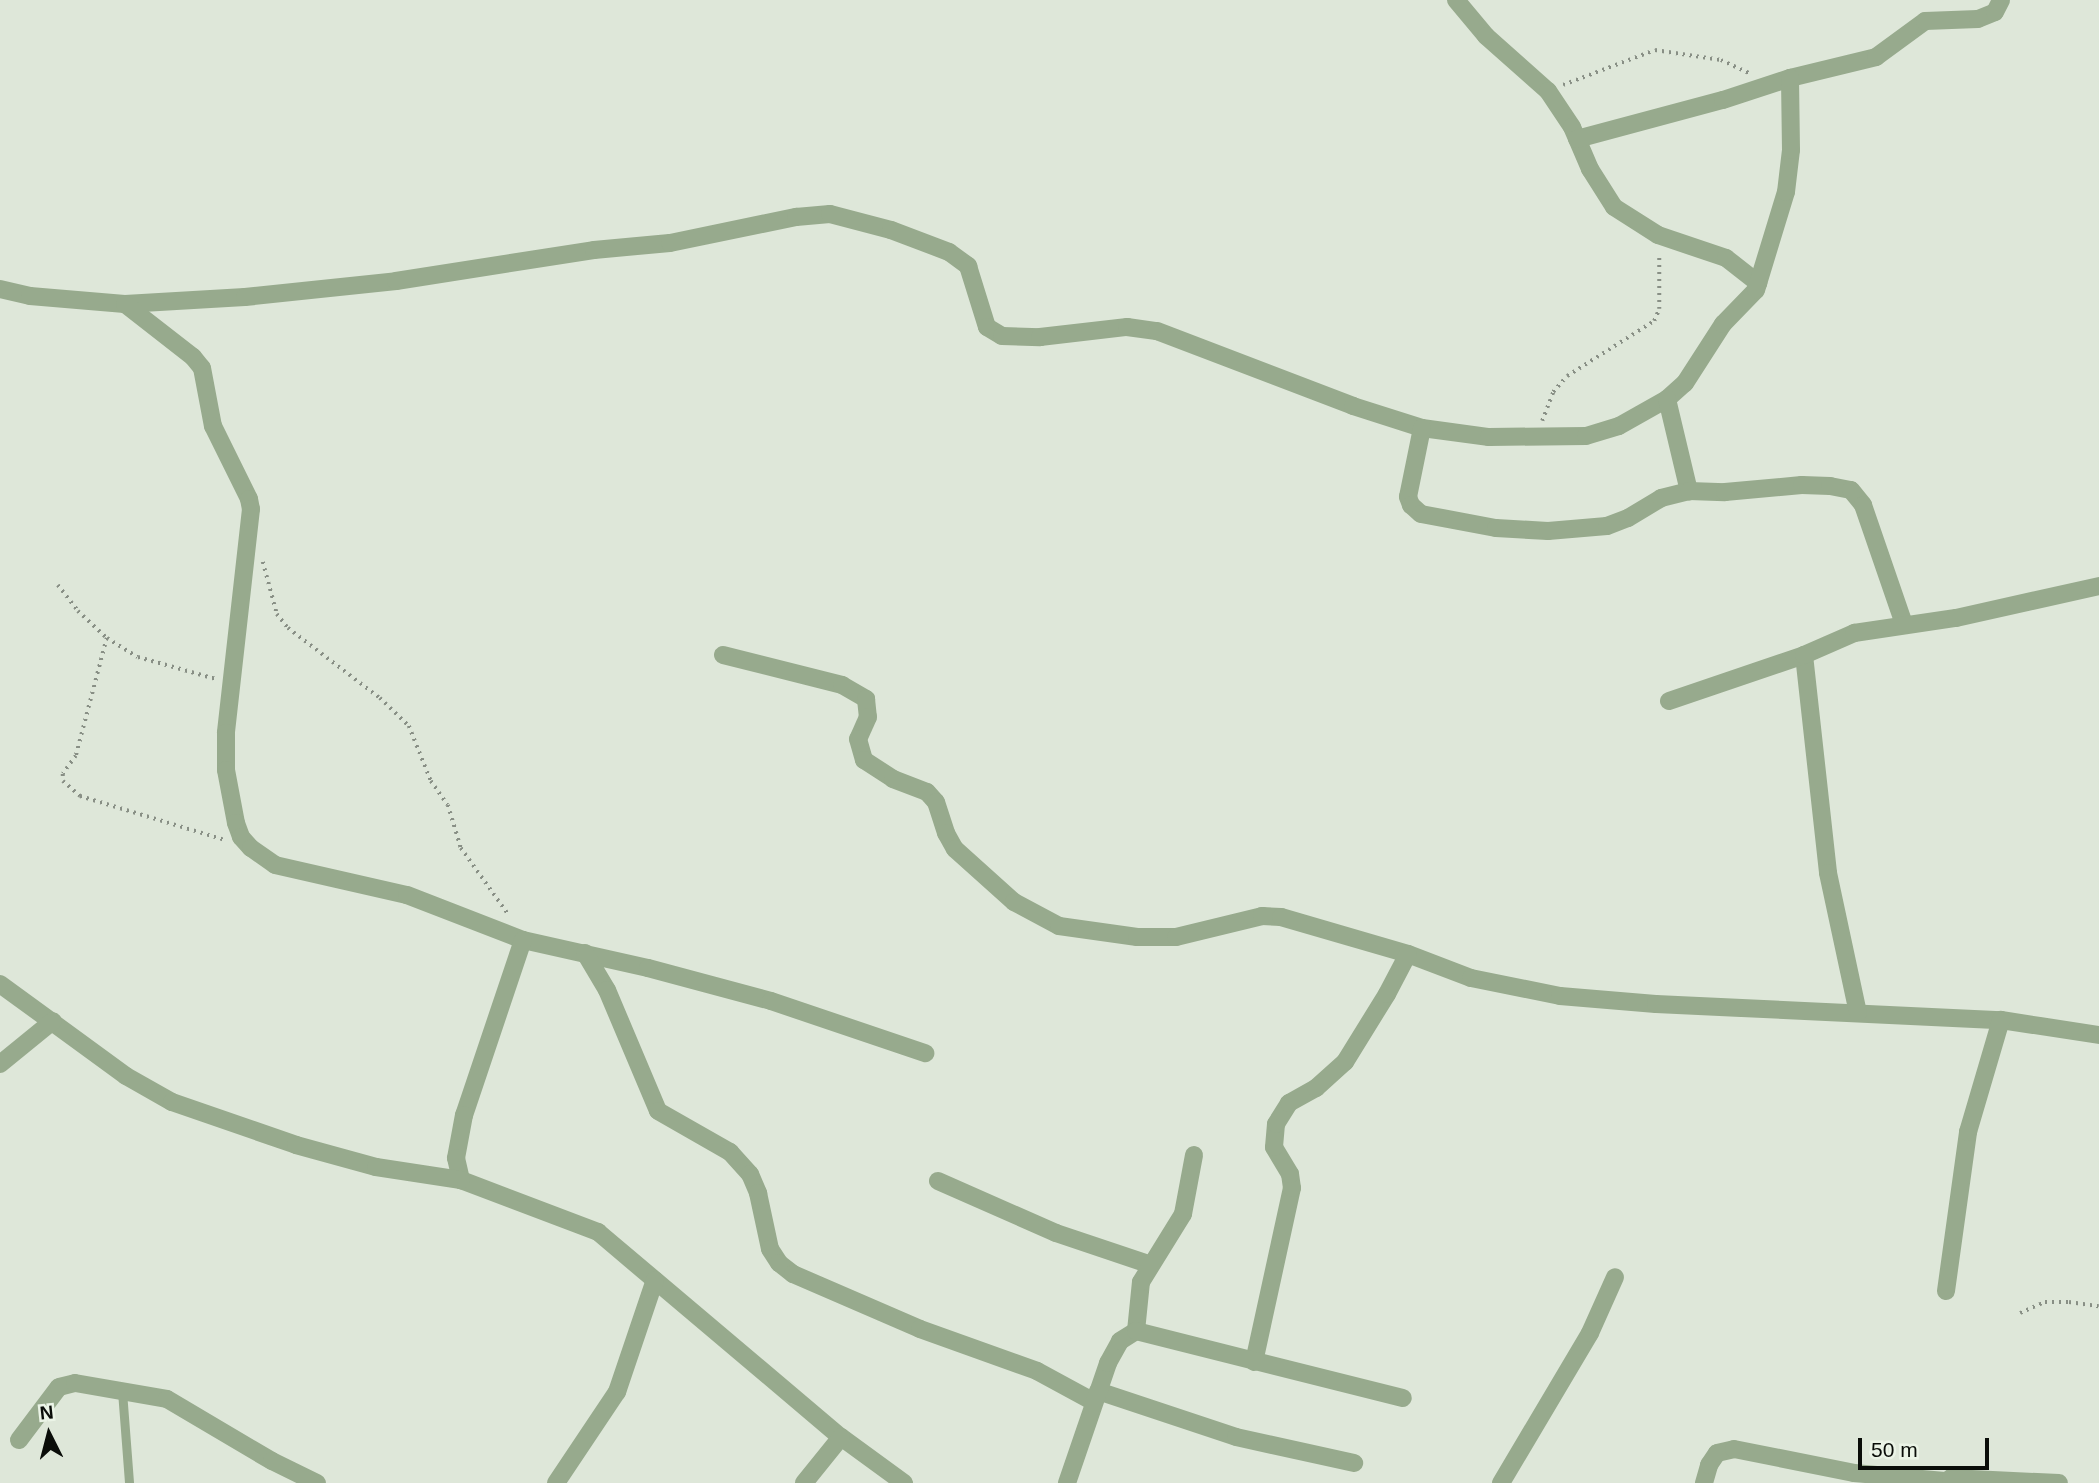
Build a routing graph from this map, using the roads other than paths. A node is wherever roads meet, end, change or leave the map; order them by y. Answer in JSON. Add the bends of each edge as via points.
{"nodes":[{"id":1,"x":1456,"y":0,"type":"edge"},
{"id":2,"x":2001,"y":0,"type":"edge"},
{"id":3,"x":1790,"y":78,"type":"junction"},
{"id":4,"x":1577,"y":139,"type":"junction"},
{"id":5,"x":1758,"y":283,"type":"junction"},
{"id":6,"x":0,"y":289,"type":"edge"},
{"id":7,"x":125,"y":304,"type":"junction"},
{"id":8,"x":1667,"y":399,"type":"junction"},
{"id":9,"x":1422,"y":428,"type":"junction"},
{"id":10,"x":1689,"y":491,"type":"junction"},
{"id":11,"x":2099,"y":586,"type":"edge"},
{"id":12,"x":1904,"y":624,"type":"junction"},
{"id":13,"x":723,"y":655,"type":"dead end"},
{"id":14,"x":1804,"y":655,"type":"junction"},
{"id":15,"x":1669,"y":701,"type":"dead end"},
{"id":16,"x":523,"y":940,"type":"junction"},
{"id":17,"x":585,"y":953,"type":"junction"},
{"id":18,"x":1408,"y":954,"type":"junction"},
{"id":19,"x":0,"y":984,"type":"edge"},
{"id":20,"x":1858,"y":1013,"type":"junction"},
{"id":21,"x":2001,"y":1020,"type":"junction"},
{"id":22,"x":52,"y":1021,"type":"junction"},
{"id":23,"x":2099,"y":1035,"type":"edge"},
{"id":24,"x":925,"y":1053,"type":"dead end"},
{"id":25,"x":0,"y":1063,"type":"edge"},
{"id":26,"x":1194,"y":1155,"type":"dead end"},
{"id":27,"x":461,"y":1180,"type":"junction"},
{"id":28,"x":938,"y":1181,"type":"dead end"},
{"id":29,"x":1151,"y":1265,"type":"junction"},
{"id":30,"x":1615,"y":1277,"type":"dead end"},
{"id":31,"x":655,"y":1280,"type":"junction"},
{"id":32,"x":1946,"y":1291,"type":"dead end"},
{"id":33,"x":1136,"y":1331,"type":"junction"},
{"id":34,"x":1254,"y":1362,"type":"junction"},
{"id":35,"x":122,"y":1391,"type":"junction"},
{"id":36,"x":1096,"y":1396,"type":"junction"},
{"id":37,"x":1403,"y":1398,"type":"dead end"},
{"id":38,"x":841,"y":1437,"type":"junction"},
{"id":39,"x":19,"y":1440,"type":"dead end"},
{"id":40,"x":1354,"y":1463,"type":"dead end"},
{"id":41,"x":1945,"y":1482,"type":"edge"},
{"id":42,"x":129,"y":1483,"type":"edge"},
{"id":43,"x":317,"y":1483,"type":"edge"},
{"id":44,"x":556,"y":1483,"type":"edge"},
{"id":45,"x":804,"y":1483,"type":"edge"},
{"id":46,"x":904,"y":1483,"type":"edge"},
{"id":47,"x":1067,"y":1483,"type":"edge"},
{"id":48,"x":1501,"y":1483,"type":"edge"},
{"id":49,"x":1704,"y":1483,"type":"edge"},
{"id":50,"x":2059,"y":1483,"type":"edge"}],
"edges":[{"from":1,"to":4,"type":"street","via":[[1486,36],[1548,91]]},
{"from":2,"to":3,"type":"street","via":[[1995,12],[1978,19],[1925,21],[1877,57]]},
{"from":3,"to":4,"type":"street"},
{"from":3,"to":5,"type":"street","via":[[1791,150],[1786,192]]},
{"from":4,"to":5,"type":"street","via":[[1614,207],[1658,235],[1726,258]]},
{"from":5,"to":8,"type":"street","via":[[1710,342],[1685,383]]},
{"from":6,"to":7,"type":"street"},
{"from":7,"to":9,"type":"street","via":[[396,281],[594,250],[670,243],[830,214],[922,239],[949,252],[968,266],[987,327],[1002,337],[1127,327],[1157,331]]},
{"from":7,"to":16,"type":"street","via":[[202,368],[216,434],[251,509],[226,733],[226,770],[241,837],[275,865],[407,895]]},
{"from":8,"to":9,"type":"street","via":[[1619,426],[1586,436],[1489,437]]},
{"from":8,"to":10,"type":"street"},
{"from":9,"to":10,"type":"street","via":[[1408,497],[1421,514],[1496,528],[1585,530],[1618,522],[1661,498]]},
{"from":10,"to":12,"type":"street","via":[[1802,485],[1850,490],[1863,505]]},
{"from":11,"to":12,"type":"street","via":[[1969,616]]},
{"from":12,"to":14,"type":"street","via":[[1854,633]]},
{"from":13,"to":18,"type":"street","via":[[842,685],[866,699],[868,717],[858,739],[864,760],[893,779],[927,792],[936,802],[955,849],[1014,902],[1059,926],[1113,935],[1176,937],[1262,916],[1281,917]]},
{"from":14,"to":15,"type":"street"},
{"from":14,"to":20,"type":"street","via":[[1828,873]]},
{"from":16,"to":17,"type":"street"},
{"from":16,"to":27,"type":"street","via":[[464,1115],[456,1158]]},
{"from":17,"to":24,"type":"street","via":[[808,1012]]},
{"from":17,"to":36,"type":"street","via":[[607,990],[658,1111],[730,1152],[750,1174],[770,1249],[779,1263],[920,1329]]},
{"from":18,"to":20,"type":"street","via":[[1471,978],[1560,996]]},
{"from":18,"to":34,"type":"street","via":[[1345,1062],[1316,1088],[1289,1103],[1276,1124],[1274,1147],[1290,1174],[1292,1188]]},
{"from":19,"to":22,"type":"street"},
{"from":20,"to":21,"type":"street"},
{"from":21,"to":23,"type":"street"},
{"from":21,"to":32,"type":"street","via":[[1968,1132]]},
{"from":22,"to":25,"type":"street"},
{"from":22,"to":27,"type":"street","via":[[126,1076],[172,1102],[362,1163]]},
{"from":26,"to":29,"type":"street","via":[[1183,1214]]},
{"from":27,"to":31,"type":"street","via":[[597,1233]]},
{"from":28,"to":29,"type":"street","via":[[1056,1233]]},
{"from":29,"to":33,"type":"street","via":[[1138,1293]]},
{"from":30,"to":48,"type":"street","via":[[1590,1333]]},
{"from":31,"to":38,"type":"street"},
{"from":31,"to":44,"type":"street","via":[[617,1392]]},
{"from":33,"to":34,"type":"street"},
{"from":33,"to":36,"type":"street","via":[[1120,1341]]},
{"from":34,"to":37,"type":"street"},
{"from":35,"to":39,"type":"street","via":[[75,1383],[59,1387]]},
{"from":35,"to":42,"type":"lane"},
{"from":35,"to":43,"type":"street","via":[[167,1399]]},
{"from":36,"to":40,"type":"street","via":[[1236,1437]]},
{"from":36,"to":47,"type":"street"},
{"from":38,"to":45,"type":"street"},
{"from":38,"to":46,"type":"street"},
{"from":41,"to":49,"type":"street","via":[[1854,1473],[1734,1449],[1717,1453]]},
{"from":41,"to":50,"type":"street","via":[[1951,1478],[1996,1478]]}]}
